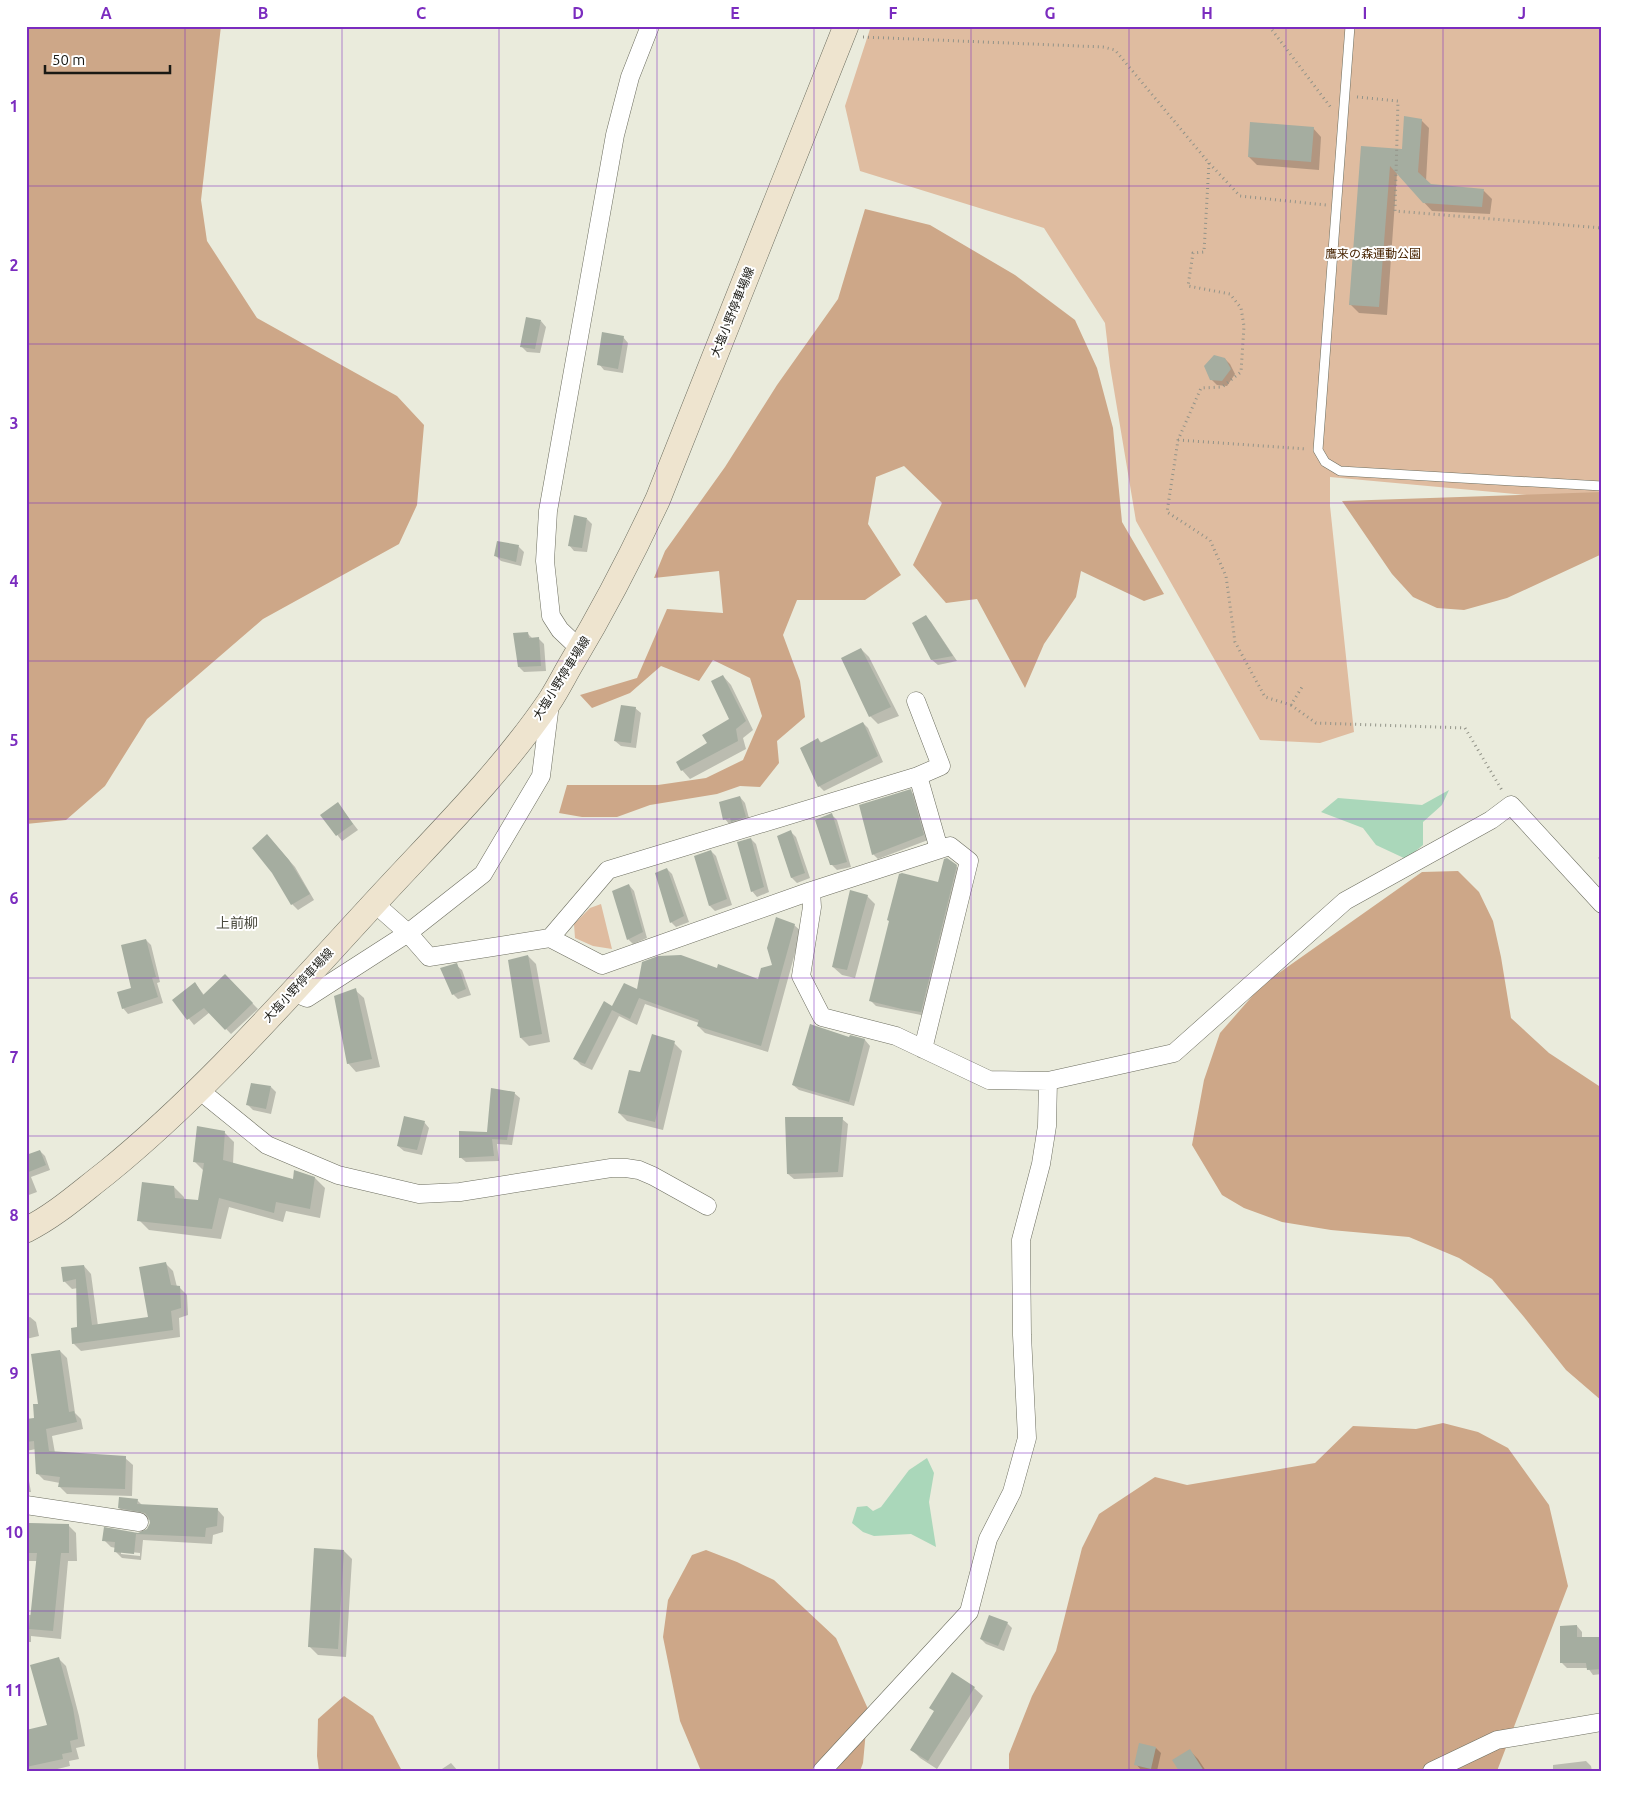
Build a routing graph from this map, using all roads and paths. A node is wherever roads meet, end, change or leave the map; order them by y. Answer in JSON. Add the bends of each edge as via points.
{"nodes":[{"id":1,"x":650,"y":26,"type":"edge"},
{"id":2,"x":1269,"y":26,"type":"edge"},
{"id":3,"x":1350,"y":26,"type":"edge"},
{"id":4,"x":851,"y":31,"type":"edge"},
{"id":5,"x":1345,"y":96,"type":"junction"},
{"id":6,"x":1343,"y":123,"type":"junction"},
{"id":7,"x":1209,"y":163,"type":"junction"},
{"id":8,"x":1336,"y":206,"type":"junction"},
{"id":9,"x":1602,"y":228,"type":"edge"},
{"id":10,"x":1178,"y":440,"type":"junction"},
{"id":11,"x":1318,"y":450,"type":"junction"},
{"id":12,"x":1602,"y":486,"type":"edge"},
{"id":13,"x":580,"y":649,"type":"junction"},
{"id":14,"x":1302,"y":687,"type":"dead end"},
{"id":15,"x":550,"y":701,"type":"junction"},
{"id":16,"x":916,"y":701,"type":"dead end"},
{"id":17,"x":1291,"y":706,"type":"junction"},
{"id":18,"x":918,"y":776,"type":"junction"},
{"id":19,"x":1511,"y":805,"type":"junction"},
{"id":20,"x":940,"y":849,"type":"junction"},
{"id":21,"x":812,"y":891,"type":"junction"},
{"id":22,"x":374,"y":903,"type":"junction"},
{"id":23,"x":1602,"y":904,"type":"edge"},
{"id":24,"x":408,"y":933,"type":"junction"},
{"id":25,"x":550,"y":938,"type":"junction"},
{"id":26,"x":292,"y":992,"type":"junction"},
{"id":27,"x":924,"y":1049,"type":"junction"},
{"id":28,"x":1048,"y":1081,"type":"junction"},
{"id":29,"x":200,"y":1088,"type":"junction"},
{"id":30,"x":707,"y":1206,"type":"dead end"},
{"id":31,"x":26,"y":1230,"type":"edge"},
{"id":32,"x":26,"y":1505,"type":"edge"},
{"id":33,"x":139,"y":1522,"type":"dead end"},
{"id":34,"x":1602,"y":1722,"type":"edge"},
{"id":35,"x":822,"y":1771,"type":"edge"},
{"id":36,"x":1432,"y":1771,"type":"edge"}],
"edges":[{"from":1,"to":13,"type":"street","via":[[630,77],[615,135],[548,511],[545,561],[551,616]]},
{"from":2,"to":6,"type":"path"},
{"from":3,"to":5,"type":"lane"},
{"from":4,"to":7,"type":"path","via":[[1115,50]]},
{"from":4,"to":13,"type":"main road","name":"大塩小野停車場線","via":[[658,499],[600,617]]},
{"from":5,"to":6,"type":"lane"},
{"from":5,"to":9,"type":"path","via":[[1398,100],[1395,211]]},
{"from":6,"to":8,"type":"lane"},
{"from":7,"to":8,"type":"path","via":[[1240,196]]},
{"from":7,"to":10,"type":"path","via":[[1204,252],[1193,253],[1188,286],[1230,294],[1241,308],[1244,326],[1241,372],[1222,387],[1201,388]]},
{"from":8,"to":11,"type":"lane"},
{"from":10,"to":11,"type":"path"},
{"from":10,"to":17,"type":"path","via":[[1167,512],[1210,540],[1226,576],[1235,642],[1265,696]]},
{"from":11,"to":12,"type":"lane","via":[[1325,462],[1340,471]]},
{"from":13,"to":15,"type":"main road","name":"大塩小野停車場線"},
{"from":14,"to":17,"type":"path"},
{"from":15,"to":22,"type":"main road","name":"大塩小野停車場線","via":[[470,802]]},
{"from":15,"to":24,"type":"street","via":[[541,776],[483,874]]},
{"from":16,"to":18,"type":"street","via":[[940,766]]},
{"from":17,"to":19,"type":"path","via":[[1316,723],[1465,728]]},
{"from":18,"to":20,"type":"street"},
{"from":18,"to":25,"type":"street","via":[[608,870]]},
{"from":19,"to":23,"type":"street"},
{"from":19,"to":28,"type":"street","via":[[1491,820],[1345,900],[1174,1053]]},
{"from":20,"to":21,"type":"street"},
{"from":20,"to":27,"type":"street","via":[[950,846],[969,861]]},
{"from":21,"to":25,"type":"street","via":[[602,964]]},
{"from":21,"to":27,"type":"street","via":[[801,976],[822,1017],[896,1036]]},
{"from":22,"to":24,"type":"street"},
{"from":22,"to":26,"type":"main road","name":"大塩小野停車場線"},
{"from":24,"to":25,"type":"street","via":[[429,958]]},
{"from":24,"to":26,"type":"street","via":[[308,998]]},
{"from":26,"to":29,"type":"main road","name":"大塩小野停車場線"},
{"from":27,"to":28,"type":"street","via":[[989,1080]]},
{"from":28,"to":35,"type":"street","via":[[1047,1126],[1020,1240],[1027,1438],[1012,1492],[988,1540],[969,1612]]},
{"from":29,"to":30,"type":"street","via":[[267,1145],[338,1175],[419,1194],[460,1192],[626,1168],[653,1176]]},
{"from":29,"to":31,"type":"main road","name":"大塩小野停車場線","via":[[137,1148],[62,1208]]},
{"from":32,"to":33,"type":"street"},
{"from":34,"to":36,"type":"street","via":[[1497,1740]]}]}
